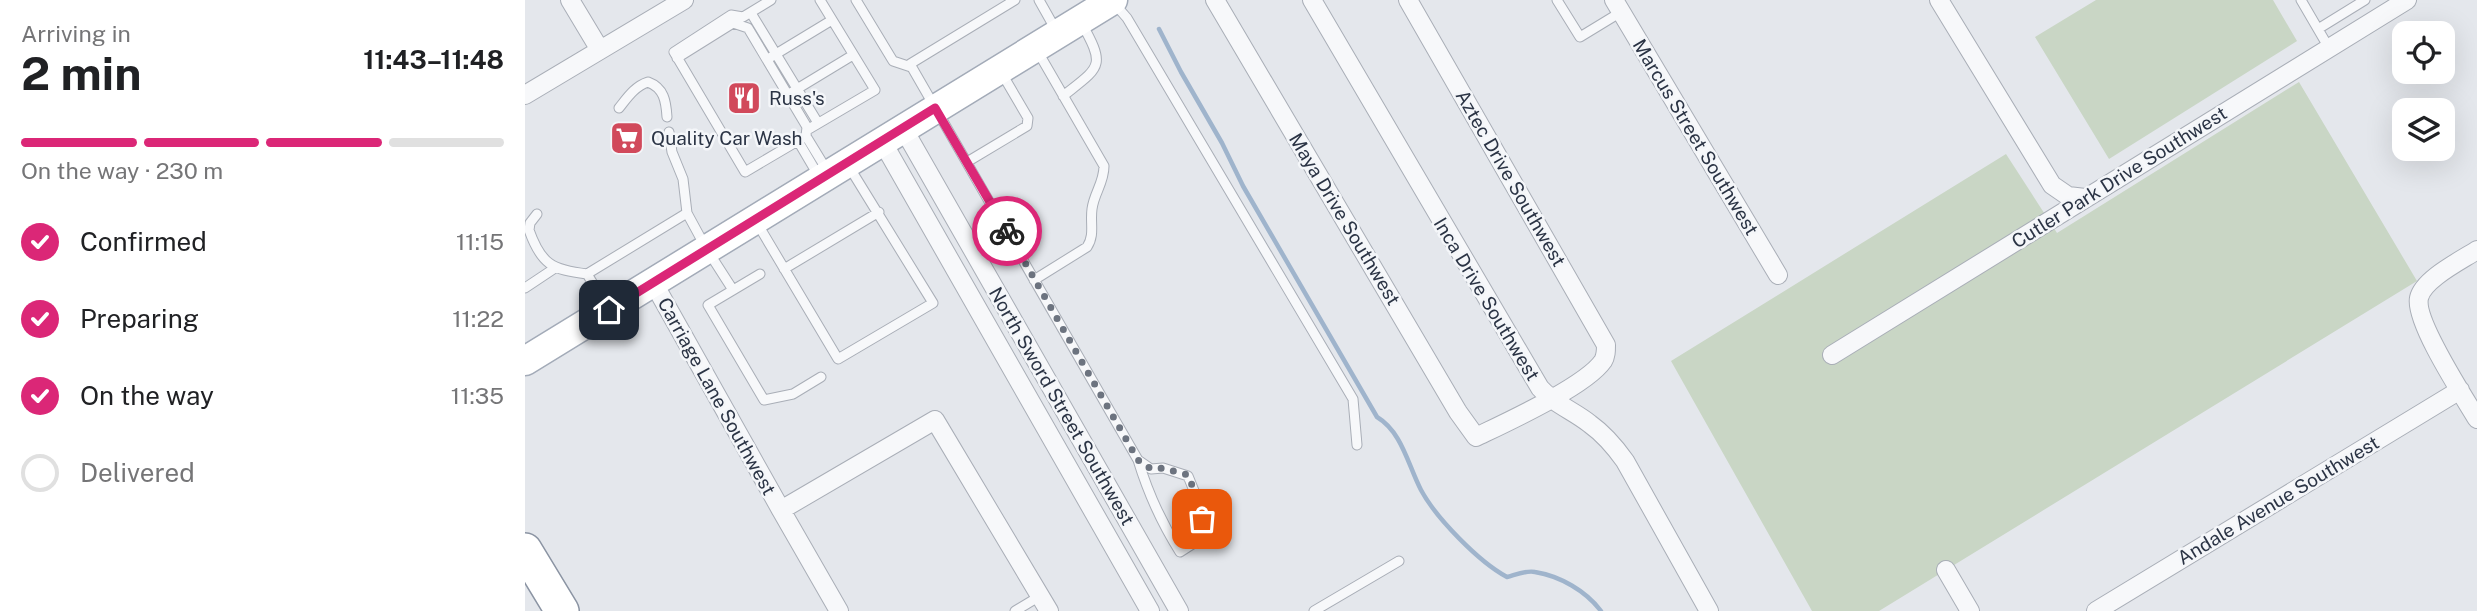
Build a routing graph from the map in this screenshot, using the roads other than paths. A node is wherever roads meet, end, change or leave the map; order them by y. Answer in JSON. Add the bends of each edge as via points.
{"nodes":[{"id":1,"x":570,"y":0,"type":"edge"},
{"id":2,"x":684,"y":0,"type":"edge"},
{"id":3,"x":771,"y":0,"type":"edge"},
{"id":4,"x":820,"y":0,"type":"edge"},
{"id":5,"x":856,"y":0,"type":"edge"},
{"id":6,"x":1015,"y":0,"type":"edge"},
{"id":7,"x":1039,"y":0,"type":"edge"},
{"id":8,"x":1215,"y":0,"type":"edge"},
{"id":9,"x":1313,"y":0,"type":"edge"},
{"id":10,"x":1408,"y":0,"type":"edge"},
{"id":11,"x":1557,"y":0,"type":"edge"},
{"id":12,"x":1939,"y":0,"type":"edge"},
{"id":13,"x":2301,"y":0,"type":"edge"},
{"id":14,"x":2365,"y":0,"type":"edge"},
{"id":15,"x":2407,"y":0,"type":"edge"},
{"id":16,"x":1618,"y":6,"type":"edge"},
{"id":17,"x":751,"y":13,"type":"junction"},
{"id":18,"x":1086,"y":14,"type":"edge"},
{"id":19,"x":832,"y":20,"type":"junction"},
{"id":20,"x":2318,"y":29,"type":"junction"},
{"id":21,"x":2329,"y":48,"type":"junction"},
{"id":22,"x":600,"y":50,"type":"junction"},
{"id":23,"x":776,"y":54,"type":"junction"},
{"id":24,"x":853,"y":55,"type":"junction"},
{"id":25,"x":677,"y":58,"type":"junction"},
{"id":26,"x":767,"y":60,"type":"junction"},
{"id":27,"x":911,"y":67,"type":"junction"},
{"id":28,"x":1000,"y":69,"type":"junction"},
{"id":29,"x":797,"y":89,"type":"junction"},
{"id":30,"x":525,"y":95,"type":"edge"},
{"id":31,"x":788,"y":95,"type":"junction"},
{"id":32,"x":1063,"y":96,"type":"junction"},
{"id":33,"x":619,"y":108,"type":"dead end"},
{"id":34,"x":935,"y":108,"type":"junction"},
{"id":35,"x":667,"y":117,"type":"dead end"},
{"id":36,"x":818,"y":124,"type":"junction"},
{"id":37,"x":669,"y":132,"type":"dead end"},
{"id":38,"x":892,"y":135,"type":"junction"},
{"id":39,"x":804,"y":136,"type":"junction"},
{"id":40,"x":967,"y":162,"type":"junction"},
{"id":41,"x":832,"y":171,"type":"junction"},
{"id":42,"x":2085,"y":198,"type":"junction"},
{"id":43,"x":879,"y":212,"type":"junction"},
{"id":44,"x":687,"y":213,"type":"junction"},
{"id":45,"x":537,"y":214,"type":"dead end"},
{"id":46,"x":755,"y":219,"type":"junction"},
{"id":47,"x":528,"y":222,"type":"edge"},
{"id":48,"x":706,"y":248,"type":"junction"},
{"id":49,"x":2477,"y":250,"type":"edge"},
{"id":50,"x":555,"y":268,"type":"junction"},
{"id":51,"x":784,"y":270,"type":"junction"},
{"id":52,"x":587,"y":274,"type":"junction"},
{"id":53,"x":759,"y":274,"type":"dead end"},
{"id":54,"x":1779,"y":275,"type":"dead end"},
{"id":55,"x":1034,"y":280,"type":"junction"},
{"id":56,"x":653,"y":282,"type":"junction"},
{"id":57,"x":525,"y":288,"type":"edge"},
{"id":58,"x":733,"y":290,"type":"junction"},
{"id":59,"x":609,"y":310,"type":"junction"},
{"id":60,"x":1832,"y":355,"type":"dead end"},
{"id":61,"x":526,"y":357,"type":"edge"},
{"id":62,"x":821,"y":377,"type":"dead end"},
{"id":63,"x":2460,"y":390,"type":"junction"},
{"id":64,"x":1550,"y":398,"type":"junction"},
{"id":65,"x":2477,"y":419,"type":"edge"},
{"id":66,"x":1357,"y":446,"type":"dead end"},
{"id":67,"x":1138,"y":460,"type":"junction"},
{"id":68,"x":782,"y":510,"type":"junction"},
{"id":69,"x":525,"y":550,"type":"edge"},
{"id":70,"x":1399,"y":561,"type":"dead end"},
{"id":71,"x":1946,"y":570,"type":"dead end"},
{"id":72,"x":1044,"y":604,"type":"edge"},
{"id":73,"x":562,"y":611,"type":"edge"},
{"id":74,"x":839,"y":611,"type":"edge"},
{"id":75,"x":1016,"y":611,"type":"edge"},
{"id":76,"x":1150,"y":611,"type":"edge"},
{"id":77,"x":1179,"y":611,"type":"edge"},
{"id":78,"x":1314,"y":611,"type":"edge"},
{"id":79,"x":1709,"y":611,"type":"edge"},
{"id":80,"x":1970,"y":611,"type":"edge"},
{"id":81,"x":2096,"y":611,"type":"edge"}],
"edges":[{"from":1,"to":22,"type":"street"},
{"from":2,"to":22,"type":"street"},
{"from":3,"to":17,"type":"lane"},
{"from":4,"to":19,"type":"lane"},
{"from":5,"to":27,"type":"lane","via":[[893,61]]},
{"from":6,"to":27,"type":"lane"},
{"from":7,"to":18,"type":"lane"},
{"from":8,"to":64,"type":"street","name":"Maya Drive Southwest","via":[[1476,437]]},
{"from":9,"to":64,"type":"street","name":"Inca Drive Southwest"},
{"from":10,"to":64,"type":"street","name":"Aztec Drive Southwest","via":[[1606,345],[1605,358],[1594,371]]},
{"from":11,"to":16,"type":"lane","via":[[1580,37]]},
{"from":12,"to":42,"type":"street","via":[[2052,185],[2068,196]]},
{"from":13,"to":20,"type":"lane"},
{"from":14,"to":20,"type":"lane"},
{"from":15,"to":21,"type":"street","name":"Cutler Park Drive Southwest"},
{"from":16,"to":54,"type":"street","name":"Marcus Street Southwest"},
{"from":17,"to":23,"type":"lane"},
{"from":17,"to":25,"type":"lane","via":[[731,15],[674,52]]},
{"from":18,"to":28,"type":"main road"},
{"from":18,"to":32,"type":"lane"},
{"from":18,"to":32,"type":"lane","via":[[1097,63],[1094,71]]},
{"from":18,"to":66,"type":"lane","via":[[1127,19],[1353,399]]},
{"from":19,"to":23,"type":"lane"},
{"from":19,"to":24,"type":"lane"},
{"from":20,"to":21,"type":"lane"},
{"from":21,"to":42,"type":"street","name":"Cutler Park Drive Southwest"},
{"from":22,"to":30,"type":"street"},
{"from":23,"to":26,"type":"lane"},
{"from":23,"to":29,"type":"lane"},
{"from":24,"to":29,"type":"lane"},
{"from":24,"to":36,"type":"lane","via":[[875,90]]},
{"from":25,"to":26,"type":"lane","via":[[733,23],[748,28]]},
{"from":25,"to":39,"type":"lane","via":[[745,172]]},
{"from":26,"to":31,"type":"lane"},
{"from":27,"to":34,"type":"lane"},
{"from":28,"to":34,"type":"main road"},
{"from":28,"to":40,"type":"lane","via":[[1028,118],[1027,126]]},
{"from":29,"to":31,"type":"lane"},
{"from":29,"to":36,"type":"lane"},
{"from":31,"to":39,"type":"lane","via":[[807,127]]},
{"from":32,"to":55,"type":"lane","via":[[1104,166],[1104,178],[1092,207],[1092,239],[1087,247]]},
{"from":33,"to":35,"type":"lane","via":[[648,82],[661,89]]},
{"from":34,"to":38,"type":"main road"},
{"from":34,"to":40,"type":"lane"},
{"from":36,"to":39,"type":"lane"},
{"from":37,"to":44,"type":"lane","via":[[684,179]]},
{"from":38,"to":41,"type":"main road"},
{"from":38,"to":76,"type":"street","name":"North Sword Street Southwest"},
{"from":38,"to":77,"type":"street","name":"North Sword Street Southwest"},
{"from":39,"to":41,"type":"lane"},
{"from":40,"to":55,"type":"lane"},
{"from":41,"to":43,"type":"lane"},
{"from":41,"to":46,"type":"main road"},
{"from":42,"to":60,"type":"street","name":"Cutler Park Drive Southwest"},
{"from":43,"to":51,"type":"lane"},
{"from":43,"to":51,"type":"lane","via":[[933,303],[838,359]]},
{"from":44,"to":48,"type":"lane"},
{"from":44,"to":52,"type":"lane"},
{"from":45,"to":47,"type":"lane"},
{"from":46,"to":48,"type":"main road"},
{"from":46,"to":51,"type":"lane"},
{"from":47,"to":50,"type":"lane","via":[[530,233]]},
{"from":48,"to":56,"type":"main road"},
{"from":48,"to":58,"type":"lane"},
{"from":49,"to":63,"type":"street","via":[[2429,282],[2419,298],[2429,335]]},
{"from":50,"to":52,"type":"lane"},
{"from":50,"to":57,"type":"lane"},
{"from":52,"to":59,"type":"lane"},
{"from":53,"to":58,"type":"lane"},
{"from":55,"to":67,"type":"lane"},
{"from":56,"to":59,"type":"main road"},
{"from":56,"to":68,"type":"street","name":"Carriage Lane Southwest"},
{"from":58,"to":62,"type":"lane","via":[[708,305],[764,400],[793,394]]},
{"from":59,"to":61,"type":"main road"},
{"from":63,"to":65,"type":"street"},
{"from":63,"to":81,"type":"street","name":"Andale Avenue Southwest"},
{"from":64,"to":79,"type":"street","name":"Inca Drive Southwest","via":[[1590,423],[1619,454]]},
{"from":67,"to":67,"type":"lane","via":[[1162,523],[1180,552],[1205,536],[1188,475],[1151,469]]},
{"from":68,"to":72,"type":"street","name":"Carriage Lane Southwest","via":[[935,420]]},
{"from":68,"to":74,"type":"street","name":"Carriage Lane Southwest"},
{"from":69,"to":73,"type":"highway"},
{"from":70,"to":78,"type":"lane"},
{"from":71,"to":80,"type":"street"},
{"from":72,"to":75,"type":"lane"}]}
